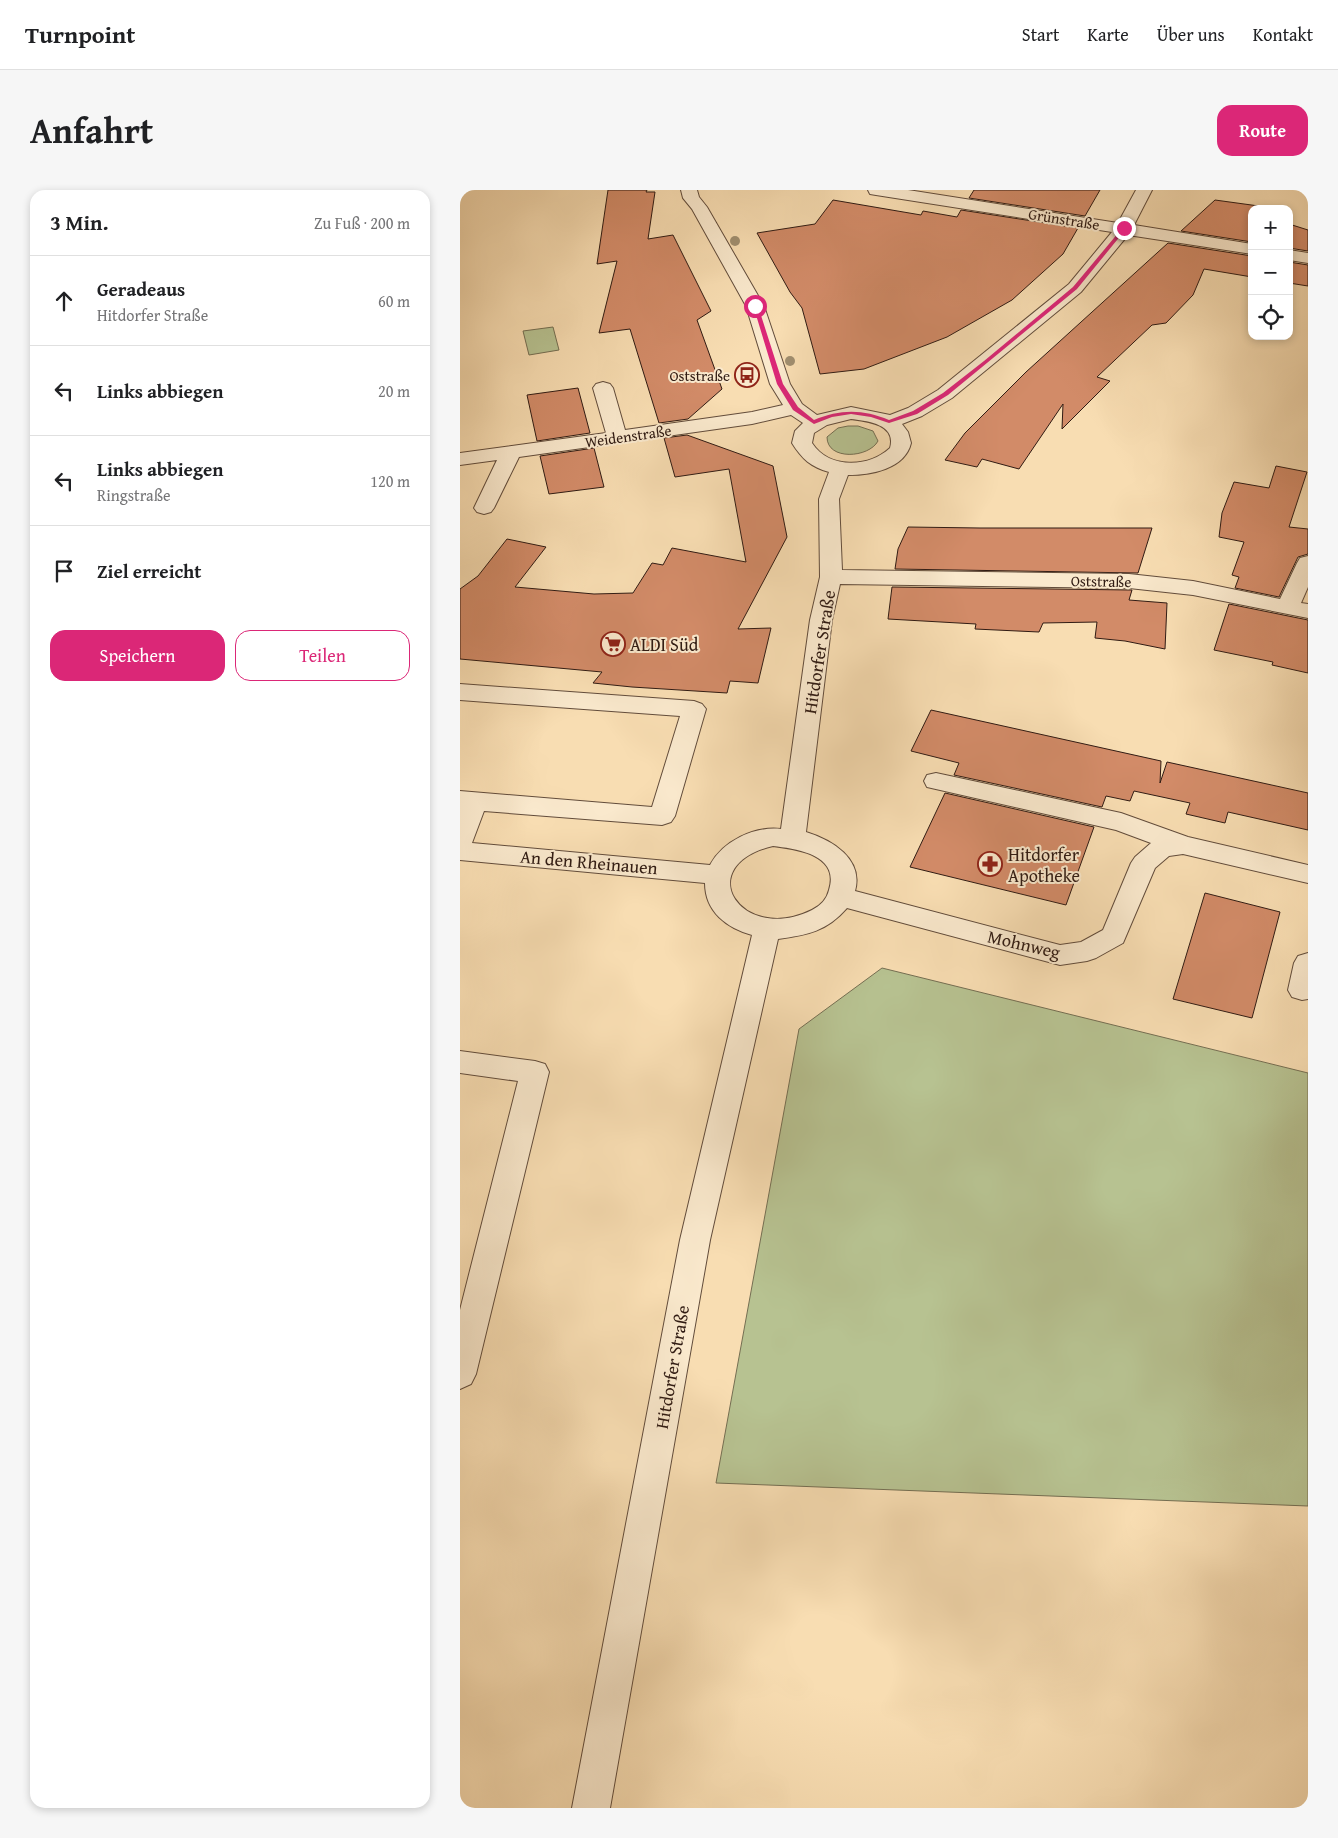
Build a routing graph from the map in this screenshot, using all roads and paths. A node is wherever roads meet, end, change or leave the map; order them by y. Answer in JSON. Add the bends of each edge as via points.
{"nodes":[{"id":1,"x":689,"y":190,"type":"edge"},
{"id":2,"x":876,"y":190,"type":"edge"},
{"id":3,"x":1144,"y":190,"type":"edge"},
{"id":4,"x":1124,"y":228,"type":"junction"},
{"id":5,"x":1248,"y":248,"type":"edge"},
{"id":6,"x":1293,"y":256,"type":"edge"},
{"id":7,"x":1308,"y":258,"type":"edge"},
{"id":8,"x":603,"y":388,"type":"dead end"},
{"id":9,"x":795,"y":408,"type":"junction"},
{"id":10,"x":814,"y":422,"type":"junction"},
{"id":11,"x":889,"y":422,"type":"junction"},
{"id":12,"x":617,"y":437,"type":"junction"},
{"id":13,"x":511,"y":452,"type":"junction"},
{"id":14,"x":460,"y":459,"type":"edge"},
{"id":15,"x":841,"y":468,"type":"junction"},
{"id":16,"x":484,"y":508,"type":"dead end"},
{"id":17,"x":1308,"y":563,"type":"edge"},
{"id":18,"x":831,"y":577,"type":"junction"},
{"id":19,"x":1298,"y":609,"type":"edge"},
{"id":20,"x":460,"y":692,"type":"edge"},
{"id":21,"x":936,"y":781,"type":"dead end"},
{"id":22,"x":468,"y":801,"type":"edge"},
{"id":23,"x":793,"y":837,"type":"junction"},
{"id":24,"x":460,"y":841,"type":"edge"},
{"id":25,"x":1183,"y":845,"type":"junction"},
{"id":26,"x":460,"y":851,"type":"edge"},
{"id":27,"x":1308,"y":874,"type":"edge"},
{"id":28,"x":717,"y":875,"type":"junction"},
{"id":29,"x":841,"y":898,"type":"junction"},
{"id":30,"x":767,"y":929,"type":"junction"},
{"id":31,"x":1308,"y":963,"type":"edge"},
{"id":32,"x":1302,"y":990,"type":"dead end"},
{"id":33,"x":460,"y":1062,"type":"edge"},
{"id":34,"x":460,"y":1374,"type":"edge"},
{"id":35,"x":591,"y":1808,"type":"edge"}],
"edges":[{"from":1,"to":9,"type":"street","via":[[755,306],[780,384]]},
{"from":2,"to":4,"type":"street","name":"Grünstraße"},
{"from":3,"to":4,"type":"street"},
{"from":4,"to":5,"type":"street","name":"Grünstraße"},
{"from":4,"to":11,"type":"street","via":[[1075,288],[993,356],[946,394]]},
{"from":6,"to":7,"type":"street"},
{"from":8,"to":12,"type":"street"},
{"from":9,"to":10,"type":"street"},
{"from":9,"to":12,"type":"street","name":"Weidenstraße","via":[[752,418]]},
{"from":10,"to":11,"type":"street","via":[[830,415],[851,413],[872,415]]},
{"from":10,"to":15,"type":"street","via":[[805,430],[801,440],[803,450],[824,465]]},
{"from":11,"to":15,"type":"street","via":[[899,432],[902,443],[895,454],[881,463],[862,468]]},
{"from":12,"to":13,"type":"street","name":"Weidenstraße"},
{"from":13,"to":14,"type":"street","name":"Weidenstraße"},
{"from":13,"to":16,"type":"street"},
{"from":15,"to":18,"type":"street","name":"Hitdorfer Straße","via":[[829,499]]},
{"from":17,"to":19,"type":"street"},
{"from":18,"to":19,"type":"street","name":"Oststraße","via":[[1129,581],[1193,588]]},
{"from":18,"to":23,"type":"street","name":"Hitdorfer Straße","via":[[821,620]]},
{"from":20,"to":22,"type":"street","via":[[694,709],[662,816]]},
{"from":21,"to":25,"type":"street","name":"Mohnweg","via":[[1121,822]]},
{"from":22,"to":24,"type":"street"},
{"from":23,"to":28,"type":"street","via":[[754,841],[737,850],[724,862]]},
{"from":23,"to":29,"type":"street","via":[[813,842],[830,852],[841,865],[846,881]]},
{"from":25,"to":27,"type":"street","name":"Mohnweg"},
{"from":25,"to":29,"type":"street","name":"Mohnweg","via":[[1162,848],[1144,863],[1114,936],[1087,952],[1060,955]]},
{"from":26,"to":28,"type":"street","name":"An den Rheinauen"},
{"from":28,"to":30,"type":"street","via":[[716,890],[721,904],[732,916]]},
{"from":29,"to":30,"type":"street","via":[[830,912],[812,923],[790,929]]},
{"from":30,"to":35,"type":"street","name":"Hitdorfer Straße","via":[[695,1240]]},
{"from":31,"to":32,"type":"street"},
{"from":33,"to":34,"type":"street","via":[[534,1072]]}]}
